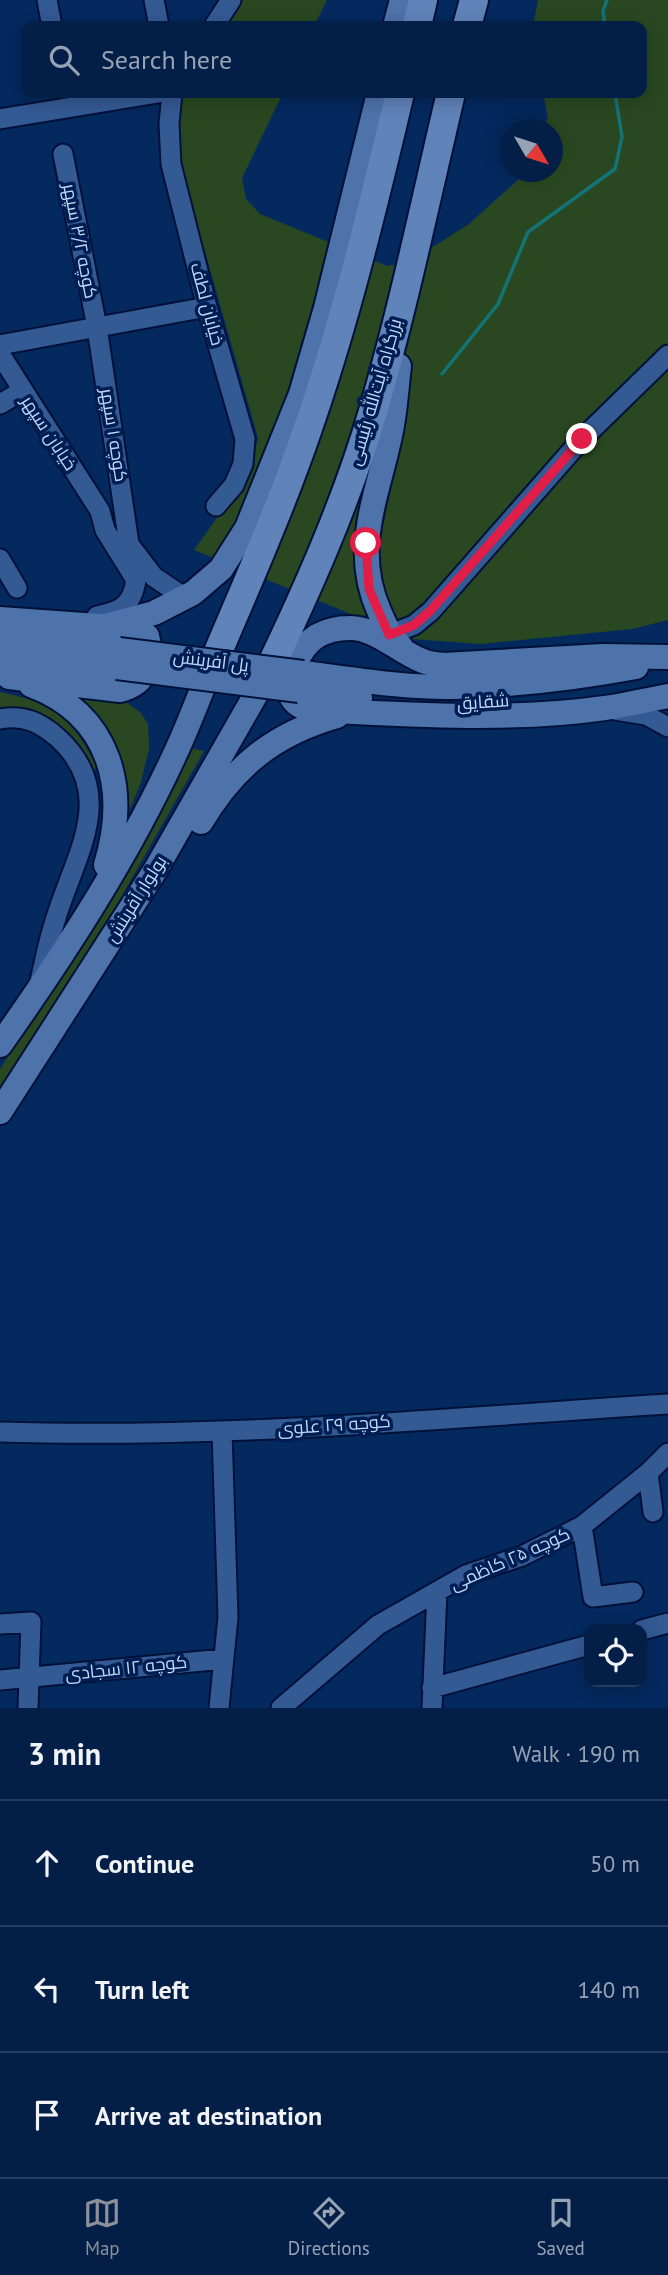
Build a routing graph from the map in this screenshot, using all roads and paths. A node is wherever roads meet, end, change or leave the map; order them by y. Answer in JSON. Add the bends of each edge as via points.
{"nodes":[{"id":1,"x":47,"y":0,"type":"edge"},
{"id":2,"x":154,"y":0,"type":"edge"},
{"id":3,"x":231,"y":0,"type":"edge"},
{"id":4,"x":402,"y":0,"type":"edge"},
{"id":5,"x":423,"y":0,"type":"edge"},
{"id":6,"x":474,"y":0,"type":"edge"},
{"id":7,"x":51,"y":21,"type":"edge"},
{"id":8,"x":158,"y":21,"type":"edge"},
{"id":9,"x":217,"y":21,"type":"edge"},
{"id":10,"x":396,"y":21,"type":"edge"},
{"id":11,"x":418,"y":21,"type":"edge"},
{"id":12,"x":468,"y":21,"type":"edge"},
{"id":13,"x":100,"y":98,"type":"edge"},
{"id":14,"x":172,"y":98,"type":"edge"},
{"id":15,"x":378,"y":98,"type":"edge"},
{"id":16,"x":400,"y":98,"type":"edge"},
{"id":17,"x":450,"y":98,"type":"edge"},
{"id":18,"x":64,"y":101,"type":"edge"},
{"id":19,"x":0,"y":119,"type":"edge"},
{"id":20,"x":63,"y":154,"type":"dead end"},
{"id":21,"x":207,"y":307,"type":"junction"},
{"id":22,"x":398,"y":313,"type":"junction"},
{"id":23,"x":97,"y":327,"type":"junction"},
{"id":24,"x":337,"y":339,"type":"junction"},
{"id":25,"x":0,"y":345,"type":"edge"},
{"id":26,"x":0,"y":354,"type":"edge"},
{"id":27,"x":668,"y":355,"type":"edge"},
{"id":28,"x":398,"y":366,"type":"joint"},
{"id":29,"x":22,"y":391,"type":"junction"},
{"id":30,"x":301,"y":394,"type":"junction"},
{"id":31,"x":0,"y":404,"type":"edge"},
{"id":32,"x":216,"y":506,"type":"dead end"},
{"id":33,"x":100,"y":511,"type":"junction"},
{"id":34,"x":129,"y":544,"type":"junction"},
{"id":35,"x":0,"y":559,"type":"edge"},
{"id":36,"x":17,"y":588,"type":"dead end"},
{"id":37,"x":184,"y":597,"type":"junction"},
{"id":38,"x":0,"y":619,"type":"edge"},
{"id":39,"x":59,"y":624,"type":"junction"},
{"id":40,"x":101,"y":626,"type":"junction"},
{"id":41,"x":389,"y":635,"type":"junction"},
{"id":42,"x":0,"y":639,"type":"edge"},
{"id":43,"x":406,"y":653,"type":"junction"},
{"id":44,"x":118,"y":658,"type":"junction"},
{"id":45,"x":668,"y":659,"type":"edge"},
{"id":46,"x":3,"y":670,"type":"edge"},
{"id":47,"x":210,"y":671,"type":"joint"},
{"id":48,"x":264,"y":680,"type":"joint"},
{"id":49,"x":301,"y":682,"type":"junction"},
{"id":50,"x":668,"y":683,"type":"edge"},
{"id":51,"x":668,"y":696,"type":"edge"},
{"id":52,"x":603,"y":708,"type":"junction"},
{"id":53,"x":351,"y":712,"type":"junction"},
{"id":54,"x":0,"y":719,"type":"edge"},
{"id":55,"x":668,"y":727,"type":"edge"},
{"id":56,"x":90,"y":908,"type":"junction"},
{"id":57,"x":93,"y":967,"type":"junction"},
{"id":58,"x":37,"y":992,"type":"junction"},
{"id":59,"x":0,"y":1045,"type":"edge"},
{"id":60,"x":0,"y":1112,"type":"edge"},
{"id":61,"x":668,"y":1404,"type":"edge"},
{"id":62,"x":0,"y":1432,"type":"edge"},
{"id":63,"x":222,"y":1432,"type":"junction"},
{"id":64,"x":668,"y":1453,"type":"edge"},
{"id":65,"x":648,"y":1473,"type":"junction"},
{"id":66,"x":653,"y":1512,"type":"dead end"},
{"id":67,"x":582,"y":1527,"type":"junction"},
{"id":68,"x":437,"y":1592,"type":"junction"},
{"id":69,"x":633,"y":1592,"type":"dead end"},
{"id":70,"x":0,"y":1623,"type":"edge"},
{"id":71,"x":668,"y":1623,"type":"edge"},
{"id":72,"x":647,"y":1629,"type":"edge"},
{"id":73,"x":584,"y":1647,"type":"edge"},
{"id":74,"x":224,"y":1659,"type":"junction"},
{"id":75,"x":29,"y":1678,"type":"junction"},
{"id":76,"x":0,"y":1680,"type":"edge"},
{"id":77,"x":432,"y":1698,"type":"edge"},
{"id":78,"x":28,"y":1708,"type":"edge"},
{"id":79,"x":219,"y":1708,"type":"edge"},
{"id":80,"x":281,"y":1708,"type":"edge"}],
"edges":[{"from":1,"to":7,"type":"street"},
{"from":2,"to":8,"type":"street"},
{"from":3,"to":9,"type":"street"},
{"from":4,"to":10,"type":"main road"},
{"from":5,"to":11,"type":"highway"},
{"from":6,"to":12,"type":"highway"},
{"from":13,"to":18,"type":"street"},
{"from":14,"to":21,"type":"street","name":"خیابان لطف","via":[[171,164]]},
{"from":15,"to":30,"type":"main road"},
{"from":16,"to":24,"type":"highway"},
{"from":17,"to":22,"type":"highway","name":"بزرگراه آیت‌الله رئیسی"},
{"from":18,"to":19,"type":"street"},
{"from":20,"to":23,"type":"street","name":"کوچه ۳/۲ سپهر"},
{"from":21,"to":23,"type":"street"},
{"from":21,"to":32,"type":"street","name":"خیابان لطف","via":[[245,439],[243,464]]},
{"from":22,"to":28,"type":"highway"},
{"from":22,"to":48,"type":"highway","name":"بزرگراه آیت‌الله رئیسی","via":[[374,410],[330,532]]},
{"from":23,"to":25,"type":"street"},
{"from":23,"to":34,"type":"street","name":"کوچه ۱ سپهر"},
{"from":24,"to":30,"type":"highway"},
{"from":24,"to":47,"type":"highway","via":[[294,468]]},
{"from":26,"to":29,"type":"street","name":"خیابان سپهر"},
{"from":27,"to":41,"type":"street","via":[[582,439],[430,611],[414,625]]},
{"from":28,"to":41,"type":"main road","via":[[390,438],[366,543],[369,589]]},
{"from":29,"to":31,"type":"street"},
{"from":29,"to":33,"type":"street","name":"خیابان سپهر"},
{"from":30,"to":37,"type":"main road","via":[[234,551],[221,569]]},
{"from":33,"to":34,"type":"street","name":"خیابان سپهر"},
{"from":33,"to":39,"type":"street","name":"خیابان سپهر","via":[[105,530],[136,580],[133,596],[117,612]]},
{"from":34,"to":37,"type":"street","name":"خیابان سپهر","via":[[154,577]]},
{"from":35,"to":36,"type":"street"},
{"from":37,"to":40,"type":"main road","via":[[154,613]]},
{"from":38,"to":39,"type":"main road"},
{"from":39,"to":40,"type":"main road"},
{"from":40,"to":46,"type":"main road","via":[[138,630],[147,636],[149,664],[132,687],[120,690]]},
{"from":41,"to":43,"type":"main road"},
{"from":42,"to":44,"type":"main road"},
{"from":43,"to":45,"type":"main road","via":[[425,663],[444,665],[603,656]]},
{"from":43,"to":53,"type":"main road","via":[[369,632],[350,628],[316,637],[303,649],[290,683],[292,697],[310,710]]},
{"from":44,"to":46,"type":"main road"},
{"from":44,"to":49,"type":"main road","name":"پل آفرینش","bridge":true},
{"from":45,"to":49,"type":"main road","name":"شقایق","via":[[594,675],[453,687]]},
{"from":46,"to":56,"type":"main road","via":[[72,707],[97,736],[107,757],[117,809],[113,842]]},
{"from":47,"to":56,"type":"main road","name":"بولوار آفرینش","via":[[175,754]]},
{"from":48,"to":57,"type":"main road","name":"بولوار آفرینش","via":[[156,869]]},
{"from":49,"to":50,"type":"main road","name":"شقایق","via":[[362,698],[452,705],[625,692]]},
{"from":51,"to":52,"type":"main road"},
{"from":52,"to":53,"type":"main road","via":[[491,716]]},
{"from":52,"to":55,"type":"street","via":[[646,715]]},
{"from":53,"to":57,"type":"main road","via":[[284,736],[243,766],[207,812],[160,891]]},
{"from":54,"to":58,"type":"street","via":[[30,719],[62,741],[80,764],[90,799],[83,846],[55,919]]},
{"from":56,"to":58,"type":"main road","name":"بولوار آفرینش"},
{"from":57,"to":60,"type":"main road","name":"بولوار آفرینش"},
{"from":58,"to":59,"type":"main road","name":"بولوار آفرینش"},
{"from":61,"to":63,"type":"street","name":"کوچه ۲۹ علوی"},
{"from":62,"to":63,"type":"street","name":"کوچه ۲۹ علوی"},
{"from":63,"to":74,"type":"street","via":[[228,1617]]},
{"from":64,"to":65,"type":"street","name":"کوچه ۲۵ کاظمی"},
{"from":65,"to":66,"type":"street"},
{"from":65,"to":67,"type":"street","name":"کوچه ۲۵ کاظمی"},
{"from":67,"to":68,"type":"street","name":"کوچه ۲۵ کاظمی","via":[[522,1556],[466,1575]]},
{"from":67,"to":69,"type":"street","via":[[593,1597]]},
{"from":68,"to":77,"type":"street"},
{"from":68,"to":80,"type":"street","name":"کوچه ۲۵ کاظمی","via":[[378,1625]]},
{"from":70,"to":75,"type":"street","via":[[31,1622]]},
{"from":71,"to":72,"type":"street"},
{"from":73,"to":77,"type":"street"},
{"from":74,"to":75,"type":"street","name":"کوچه ۱۲ سجادی"},
{"from":74,"to":79,"type":"street"},
{"from":75,"to":76,"type":"street","name":"کوچه ۱۲ سجادی"},
{"from":75,"to":78,"type":"street"}]}
